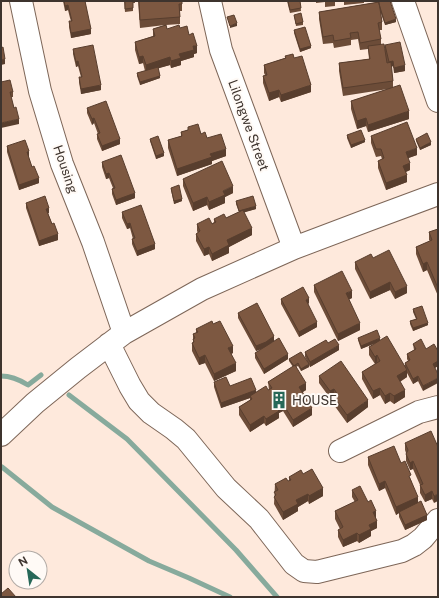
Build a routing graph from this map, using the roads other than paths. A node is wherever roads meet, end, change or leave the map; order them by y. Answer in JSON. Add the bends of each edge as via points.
{"nodes":[{"id":1,"x":21,"y":1,"type":"edge"},
{"id":2,"x":210,"y":1,"type":"edge"},
{"id":3,"x":403,"y":1,"type":"edge"},
{"id":4,"x":438,"y":101,"type":"edge"},
{"id":5,"x":438,"y":194,"type":"edge"},
{"id":6,"x":294,"y":248,"type":"junction"},
{"id":7,"x":117,"y":338,"type":"junction"},
{"id":8,"x":438,"y":407,"type":"edge"},
{"id":9,"x":1,"y":435,"type":"edge"},
{"id":10,"x":340,"y":451,"type":"dead end"},
{"id":11,"x":438,"y":520,"type":"edge"}],
"edges":[{"from":1,"to":7,"type":"street","name":"Housing","via":[[40,91],[62,164],[93,242]]},
{"from":2,"to":6,"type":"street","name":"Lilongwe Street","via":[[221,50]]},
{"from":3,"to":4,"type":"street"},
{"from":5,"to":6,"type":"street"},
{"from":6,"to":7,"type":"street","via":[[202,289]]},
{"from":7,"to":9,"type":"street","via":[[35,403]]},
{"from":7,"to":11,"type":"street","name":"Housing","via":[[130,386],[139,402],[186,439],[226,488],[259,519],[294,564],[304,571],[317,572],[402,551],[423,538]]},
{"from":8,"to":10,"type":"street","via":[[420,412]]}]}
